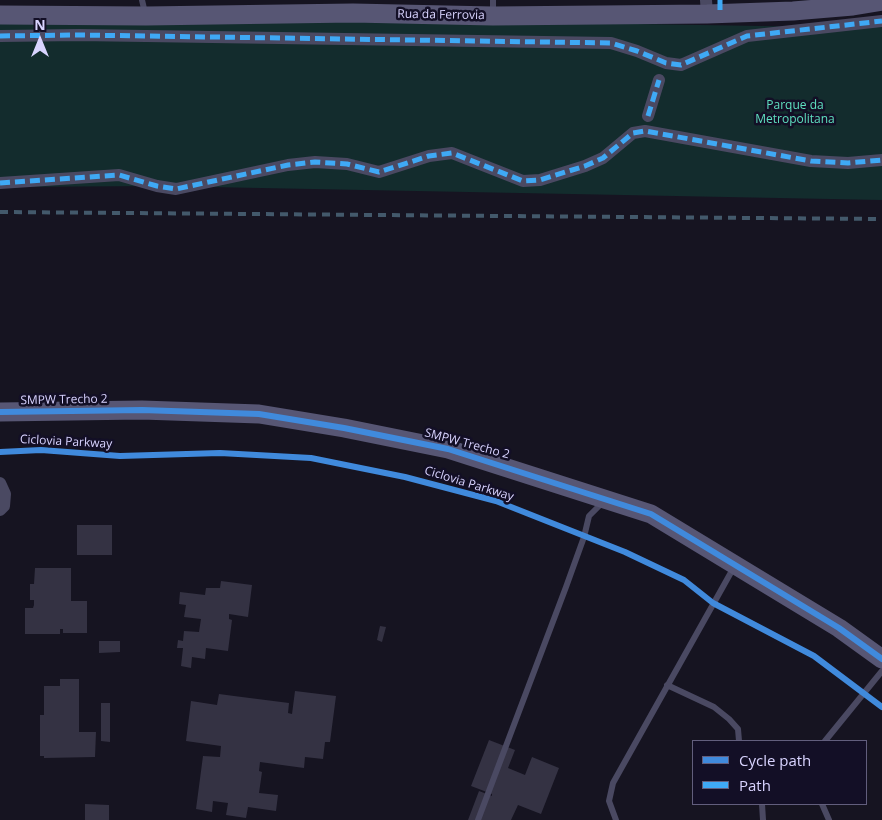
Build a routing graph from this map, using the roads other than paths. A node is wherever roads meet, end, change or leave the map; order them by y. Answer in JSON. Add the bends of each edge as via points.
{"nodes":[{"id":1,"x":882,"y":1,"type":"edge"},
{"id":2,"x":819,"y":4,"type":"edge"},
{"id":3,"x":353,"y":7,"type":"edge"},
{"id":4,"x":713,"y":7,"type":"edge"},
{"id":5,"x":144,"y":8,"type":"edge"},
{"id":6,"x":493,"y":8,"type":"edge"},
{"id":7,"x":0,"y":15,"type":"edge"},
{"id":8,"x":882,"y":21,"type":"edge"},
{"id":9,"x":0,"y":36,"type":"edge"},
{"id":10,"x":659,"y":80,"type":"dead end"},
{"id":11,"x":648,"y":116,"type":"dead end"},
{"id":12,"x":882,"y":160,"type":"edge"},
{"id":13,"x":0,"y":183,"type":"edge"},
{"id":14,"x":0,"y":412,"type":"edge"},
{"id":15,"x":0,"y":483,"type":"edge"},
{"id":16,"x":607,"y":498,"type":"junction"},
{"id":17,"x":0,"y":510,"type":"edge"},
{"id":18,"x":735,"y":565,"type":"junction"},
{"id":19,"x":882,"y":659,"type":"edge"},
{"id":20,"x":882,"y":671,"type":"edge"},
{"id":21,"x":667,"y":685,"type":"junction"},
{"id":22,"x":739,"y":740,"type":"edge"},
{"id":23,"x":826,"y":740,"type":"edge"},
{"id":24,"x":762,"y":805,"type":"edge"},
{"id":25,"x":822,"y":805,"type":"edge"},
{"id":26,"x":478,"y":820,"type":"edge"},
{"id":27,"x":616,"y":820,"type":"edge"},
{"id":28,"x":763,"y":820,"type":"edge"},
{"id":29,"x":829,"y":820,"type":"edge"}],
"edges":[{"from":1,"to":2,"type":"street","name":"Rua da Ferrovia"},
{"from":2,"to":4,"type":"street","name":"Rua da Ferrovia","via":[[775,9]]},
{"from":3,"to":5,"type":"street","name":"Rua da Ferrovia"},
{"from":3,"to":6,"type":"street","name":"Rua da Ferrovia"},
{"from":4,"to":6,"type":"street","name":"Rua da Ferrovia"},
{"from":5,"to":7,"type":"street","name":"Rua da Ferrovia"},
{"from":8,"to":9,"type":"street","via":[[747,36],[680,65],[611,43]]},
{"from":10,"to":11,"type":"street"},
{"from":12,"to":13,"type":"street","via":[[848,163],[810,161],[645,131],[633,133],[603,158],[540,180],[523,181],[452,153],[429,156],[379,172],[347,164],[315,162],[176,188],[118,175]]},
{"from":14,"to":16,"type":"street","name":"SMPW Trecho 2","via":[[142,410],[259,414],[448,449]]},
{"from":15,"to":17,"type":"street","via":[[5,494],[4,506]]},
{"from":16,"to":18,"type":"street","name":"SMPW Trecho 2","via":[[651,514]]},
{"from":16,"to":26,"type":"lane","via":[[589,516],[566,588]]},
{"from":18,"to":19,"type":"street","name":"SMPW Trecho 2","via":[[839,628]]},
{"from":18,"to":21,"type":"lane"},
{"from":20,"to":23,"type":"lane"},
{"from":21,"to":22,"type":"lane","via":[[714,707],[738,730]]},
{"from":21,"to":27,"type":"lane","via":[[613,782],[609,801]]},
{"from":24,"to":28,"type":"lane"},
{"from":25,"to":29,"type":"lane"}]}
